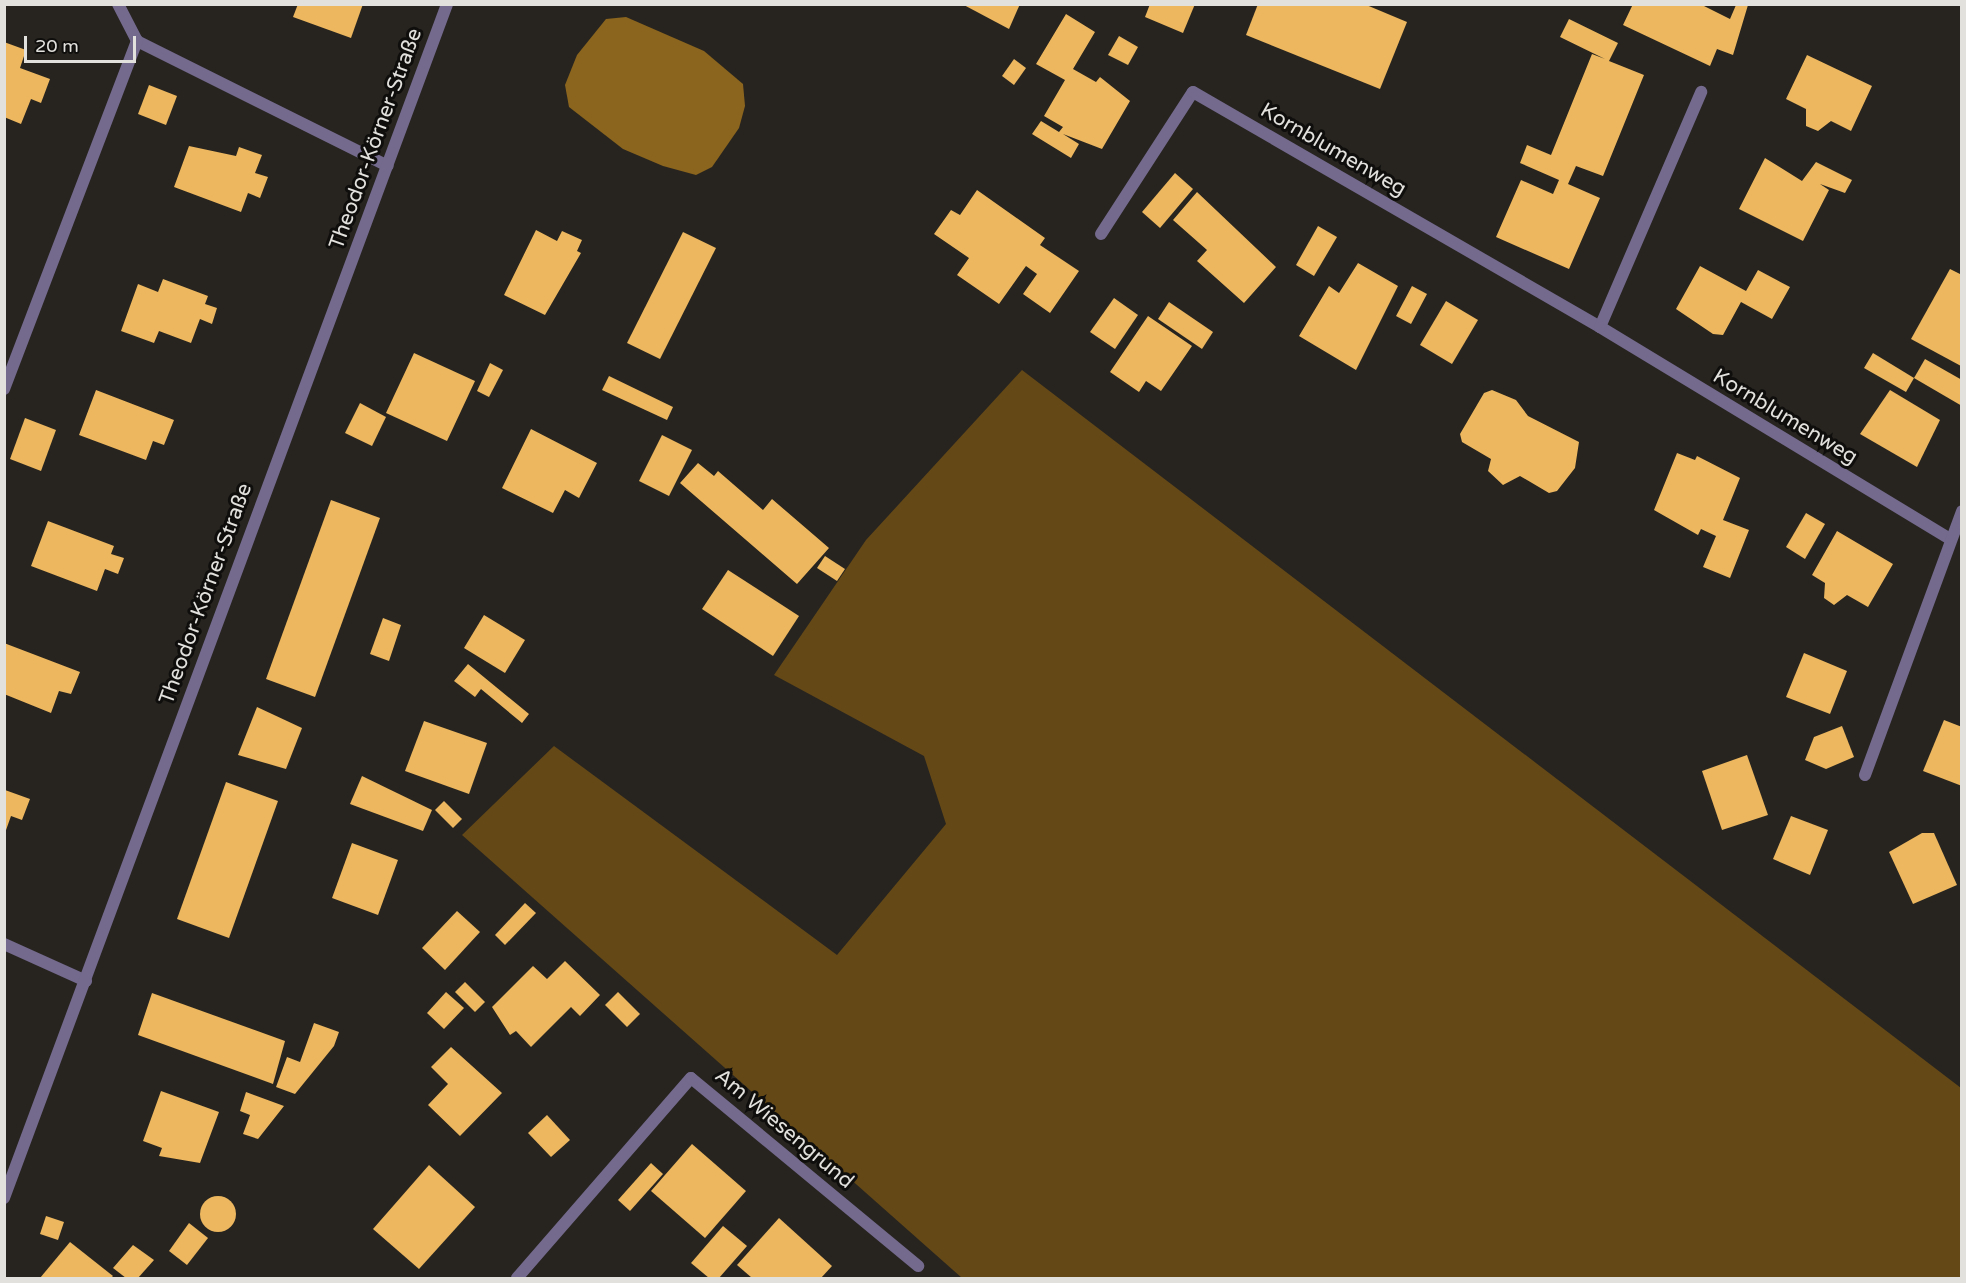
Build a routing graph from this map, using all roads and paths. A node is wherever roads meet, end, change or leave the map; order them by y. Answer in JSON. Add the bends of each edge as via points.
{"nodes":[{"id":1,"x":118,"y":4,"type":"edge"},
{"id":2,"x":447,"y":4,"type":"edge"},
{"id":3,"x":137,"y":41,"type":"junction"},
{"id":4,"x":1701,"y":92,"type":"dead end"},
{"id":5,"x":388,"y":166,"type":"junction"},
{"id":6,"x":1101,"y":234,"type":"dead end"},
{"id":7,"x":1600,"y":327,"type":"junction"},
{"id":8,"x":4,"y":389,"type":"edge"},
{"id":9,"x":1962,"y":511,"type":"edge"},
{"id":10,"x":1950,"y":539,"type":"junction"},
{"id":11,"x":1865,"y":775,"type":"dead end"},
{"id":12,"x":4,"y":944,"type":"edge"},
{"id":13,"x":86,"y":981,"type":"junction"},
{"id":14,"x":4,"y":1198,"type":"edge"},
{"id":15,"x":918,"y":1266,"type":"dead end"},
{"id":16,"x":517,"y":1278,"type":"edge"}],
"edges":[{"from":1,"to":3,"type":"street"},
{"from":2,"to":5,"type":"street","name":"Theodor-Körner-Straße"},
{"from":3,"to":5,"type":"street"},
{"from":3,"to":8,"type":"street"},
{"from":4,"to":7,"type":"street"},
{"from":5,"to":13,"type":"street","name":"Theodor-Körner-Straße"},
{"from":6,"to":7,"type":"street","name":"Kornblumenweg","via":[[1193,92]]},
{"from":7,"to":10,"type":"street","name":"Kornblumenweg"},
{"from":9,"to":10,"type":"street"},
{"from":10,"to":11,"type":"street"},
{"from":12,"to":13,"type":"street"},
{"from":13,"to":14,"type":"street","name":"Theodor-Körner-Straße"},
{"from":15,"to":16,"type":"street","name":"Am Wiesengrund","via":[[691,1078]]}]}
